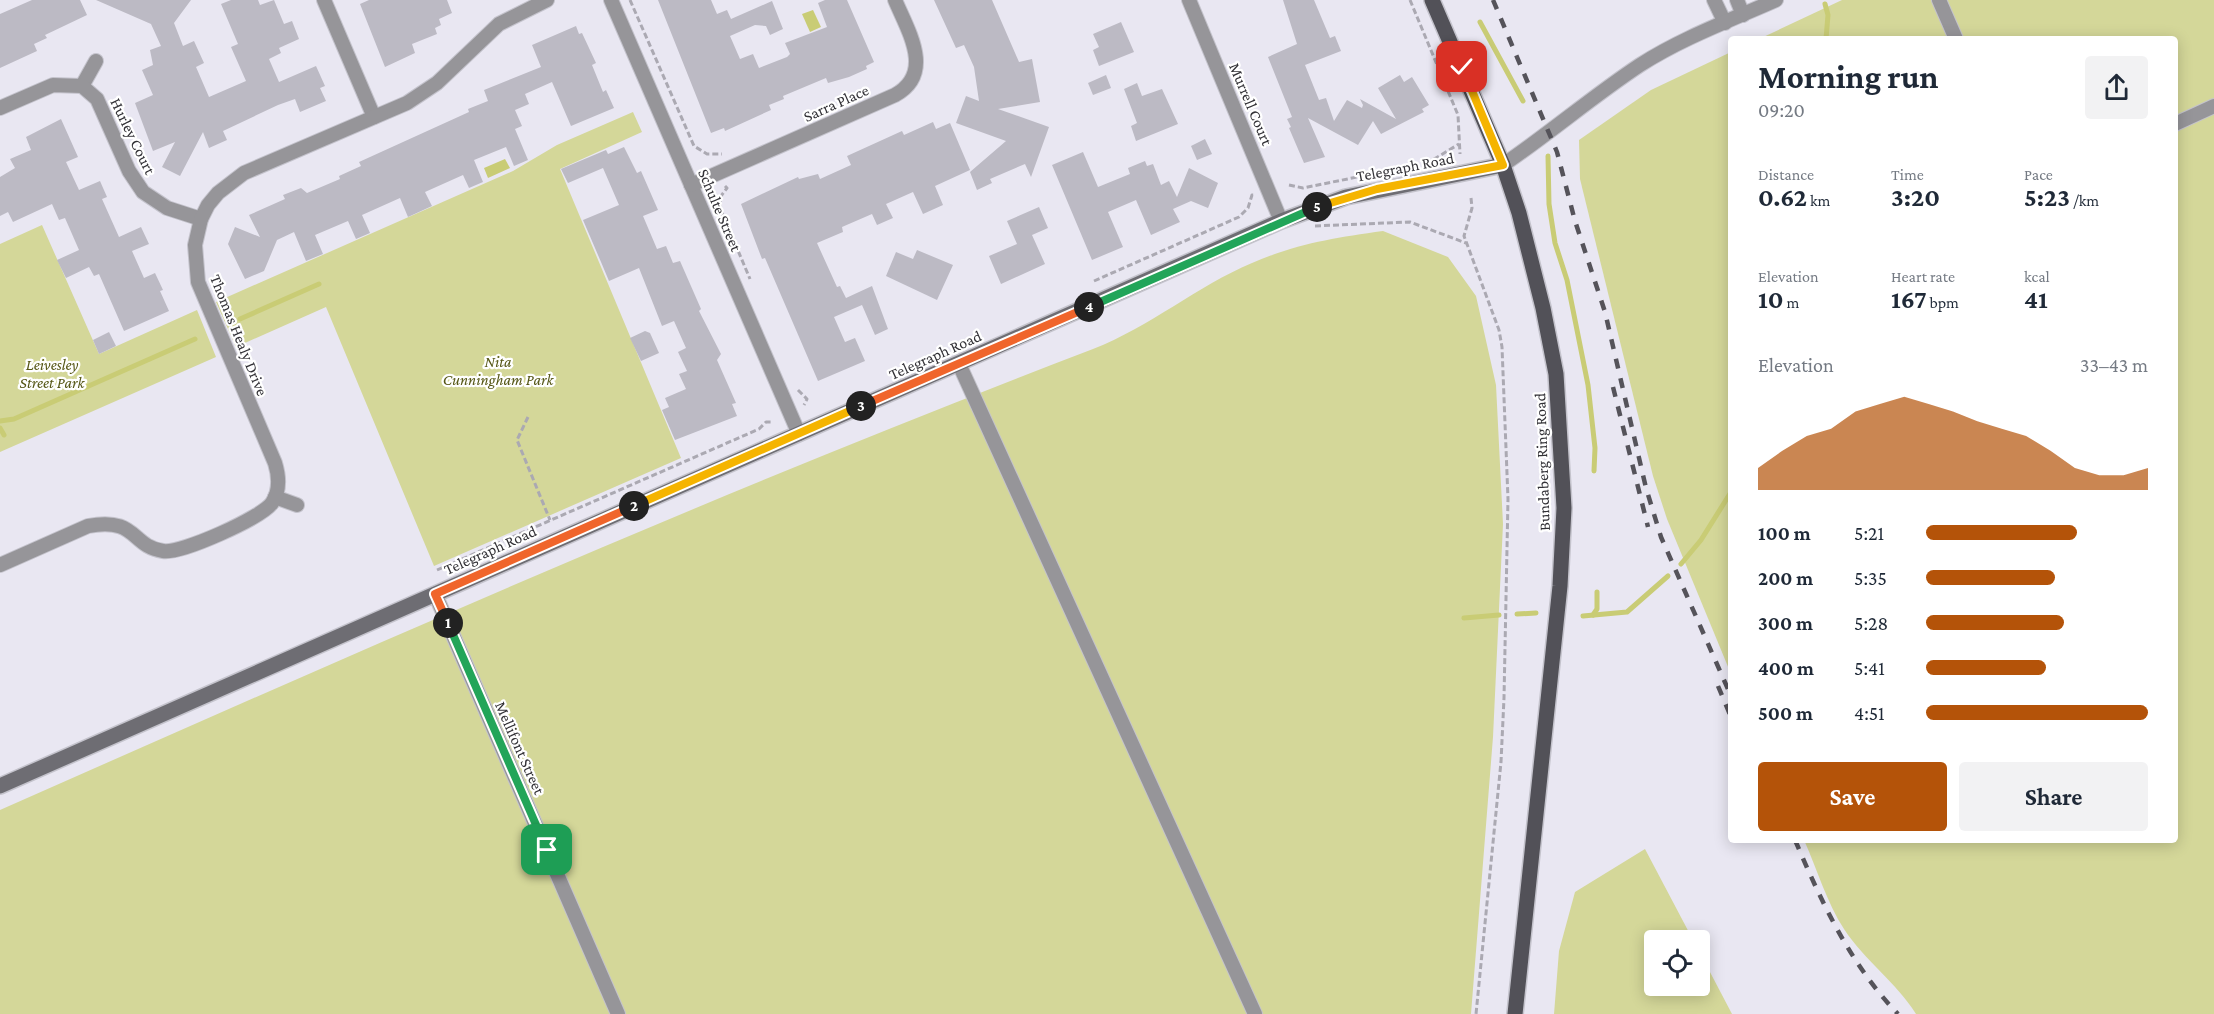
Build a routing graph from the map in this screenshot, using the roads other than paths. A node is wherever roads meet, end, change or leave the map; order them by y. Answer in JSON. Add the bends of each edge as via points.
{"nodes":[{"id":1,"x":324,"y":0,"type":"edge"},
{"id":2,"x":547,"y":0,"type":"edge"},
{"id":3,"x":611,"y":0,"type":"edge"},
{"id":4,"x":895,"y":0,"type":"edge"},
{"id":5,"x":1190,"y":0,"type":"edge"},
{"id":6,"x":1432,"y":0,"type":"edge"},
{"id":7,"x":1714,"y":0,"type":"edge"},
{"id":8,"x":1737,"y":0,"type":"edge"},
{"id":9,"x":1776,"y":0,"type":"edge"},
{"id":10,"x":1939,"y":0,"type":"edge"},
{"id":11,"x":1743,"y":15,"type":"junction"},
{"id":12,"x":1725,"y":23,"type":"junction"},
{"id":13,"x":1955,"y":36,"type":"edge"},
{"id":14,"x":96,"y":61,"type":"dead end"},
{"id":15,"x":82,"y":87,"type":"junction"},
{"id":16,"x":2214,"y":106,"type":"edge"},
{"id":17,"x":0,"y":108,"type":"edge"},
{"id":18,"x":374,"y":117,"type":"junction"},
{"id":19,"x":2178,"y":123,"type":"edge"},
{"id":20,"x":1503,"y":165,"type":"junction"},
{"id":21,"x":691,"y":185,"type":"junction"},
{"id":22,"x":201,"y":219,"type":"junction"},
{"id":23,"x":1281,"y":221,"type":"junction"},
{"id":24,"x":959,"y":364,"type":"junction"},
{"id":25,"x":799,"y":434,"type":"junction"},
{"id":26,"x":275,"y":497,"type":"junction"},
{"id":27,"x":297,"y":505,"type":"dead end"},
{"id":28,"x":0,"y":565,"type":"edge"},
{"id":29,"x":435,"y":594,"type":"junction"},
{"id":30,"x":0,"y":786,"type":"edge"},
{"id":31,"x":618,"y":1014,"type":"edge"},
{"id":32,"x":1256,"y":1014,"type":"edge"},
{"id":33,"x":1515,"y":1014,"type":"edge"}],
"edges":[{"from":1,"to":18,"type":"street"},
{"from":2,"to":18,"type":"street","name":"Thomas Healy Drive","via":[[499,24],[428,90]]},
{"from":3,"to":21,"type":"street","name":"Schulte Street"},
{"from":4,"to":21,"type":"street","name":"Sarra Place","via":[[914,45],[920,75],[908,86]]},
{"from":5,"to":23,"type":"street","name":"Murrell Court"},
{"from":6,"to":20,"type":"main road","name":"Bundaberg Ring Road"},
{"from":7,"to":12,"type":"street"},
{"from":8,"to":11,"type":"street"},
{"from":9,"to":11,"type":"street","name":"Telegraph Road"},
{"from":10,"to":13,"type":"street"},
{"from":11,"to":12,"type":"street","name":"Telegraph Road"},
{"from":12,"to":20,"type":"street","name":"Telegraph Road","via":[[1641,64]]},
{"from":14,"to":15,"type":"street"},
{"from":15,"to":17,"type":"street","via":[[53,85]]},
{"from":15,"to":22,"type":"street","name":"Hurley Court","via":[[97,99],[129,171],[143,192],[167,208]]},
{"from":16,"to":19,"type":"street"},
{"from":18,"to":22,"type":"street","name":"Thomas Healy Drive","via":[[244,173],[218,193]]},
{"from":20,"to":23,"type":"street","name":"Telegraph Road","via":[[1346,197]]},
{"from":20,"to":33,"type":"main road","name":"Bundaberg Ring Road","via":[[1519,213],[1556,374],[1564,508],[1560,586]]},
{"from":21,"to":25,"type":"street","name":"Schulte Street"},
{"from":22,"to":26,"type":"street","name":"Thomas Healy Drive","via":[[195,252],[198,282],[275,463]]},
{"from":23,"to":24,"type":"street","name":"Telegraph Road"},
{"from":24,"to":25,"type":"street","name":"Telegraph Road"},
{"from":24,"to":32,"type":"street"},
{"from":25,"to":29,"type":"street","name":"Telegraph Road"},
{"from":26,"to":27,"type":"street"},
{"from":26,"to":28,"type":"street","via":[[257,515],[175,551],[152,548],[125,527],[101,523],[88,525]]},
{"from":29,"to":30,"type":"street","name":"Telegraph Road"},
{"from":29,"to":31,"type":"street","name":"Mellifont Street"}]}
